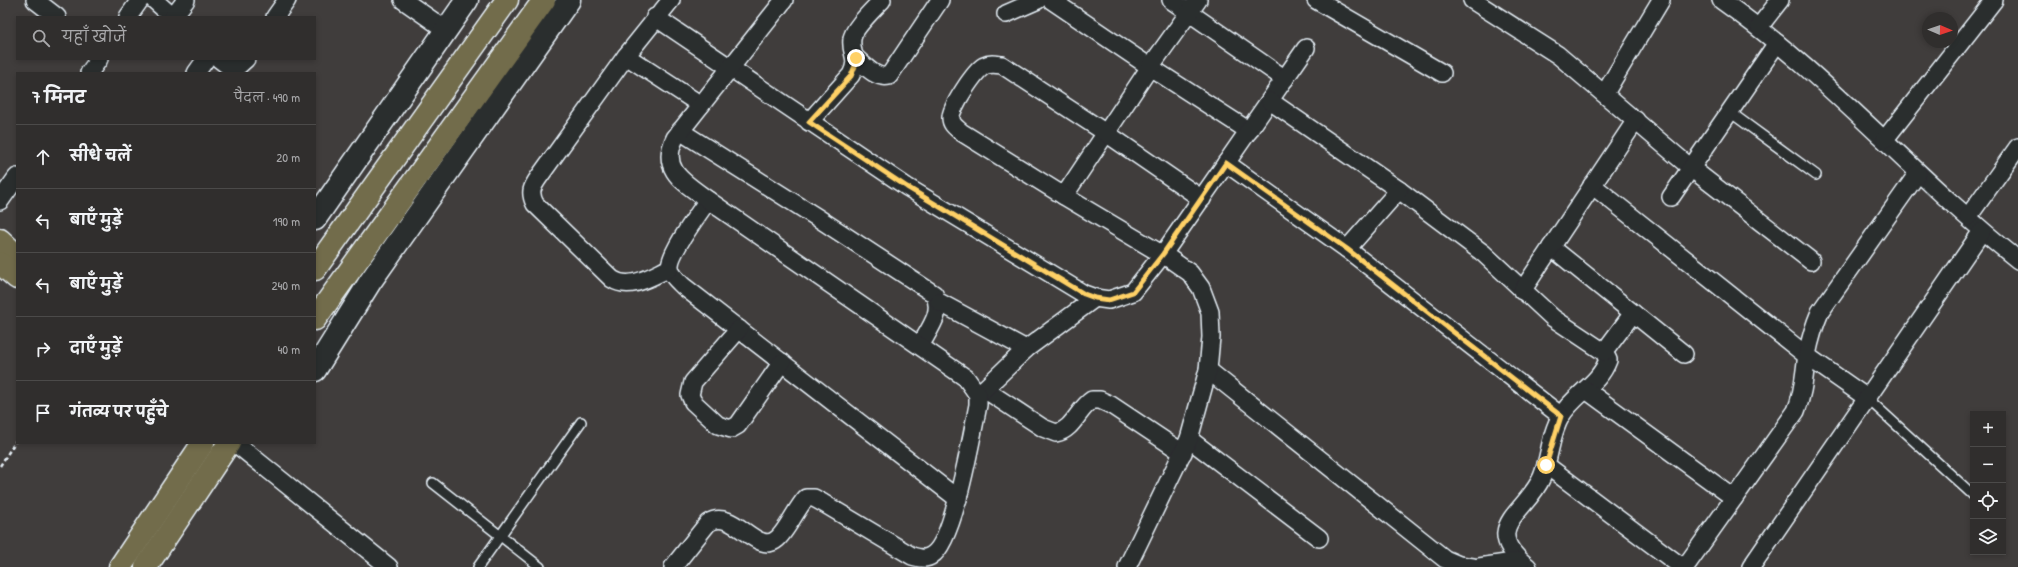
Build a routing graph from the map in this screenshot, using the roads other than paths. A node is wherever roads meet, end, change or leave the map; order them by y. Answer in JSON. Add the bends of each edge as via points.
{"nodes":[{"id":1,"x":35,"y":0,"type":"edge"},
{"id":2,"x":140,"y":0,"type":"edge"},
{"id":3,"x":154,"y":0,"type":"edge"},
{"id":4,"x":186,"y":0,"type":"edge"},
{"id":5,"x":287,"y":0,"type":"edge"},
{"id":6,"x":403,"y":0,"type":"edge"},
{"id":7,"x":467,"y":0,"type":"edge"},
{"id":8,"x":507,"y":0,"type":"edge"},
{"id":9,"x":544,"y":0,"type":"edge"},
{"id":10,"x":569,"y":0,"type":"edge"},
{"id":11,"x":671,"y":0,"type":"edge"},
{"id":12,"x":882,"y":0,"type":"edge"},
{"id":13,"x":940,"y":0,"type":"edge"},
{"id":14,"x":1038,"y":0,"type":"edge"},
{"id":15,"x":1051,"y":0,"type":"edge"},
{"id":16,"x":1171,"y":0,"type":"edge"},
{"id":17,"x":1316,"y":0,"type":"edge"},
{"id":18,"x":1472,"y":0,"type":"edge"},
{"id":19,"x":1660,"y":0,"type":"edge"},
{"id":20,"x":1721,"y":0,"type":"edge"},
{"id":21,"x":1780,"y":0,"type":"edge"},
{"id":22,"x":1994,"y":0,"type":"edge"},
{"id":23,"x":778,"y":2,"type":"edge"},
{"id":24,"x":1194,"y":7,"type":"edge"},
{"id":25,"x":1006,"y":14,"type":"dead end"},
{"id":26,"x":56,"y":16,"type":"edge"},
{"id":27,"x":129,"y":16,"type":"edge"},
{"id":28,"x":172,"y":16,"type":"edge"},
{"id":29,"x":174,"y":16,"type":"edge"},
{"id":30,"x":276,"y":16,"type":"edge"},
{"id":31,"x":655,"y":17,"type":"junction"},
{"id":32,"x":1759,"y":27,"type":"junction"},
{"id":33,"x":446,"y":30,"type":"junction"},
{"id":34,"x":1777,"y":42,"type":"junction"},
{"id":35,"x":1306,"y":48,"type":"dead end"},
{"id":36,"x":626,"y":56,"type":"junction"},
{"id":37,"x":856,"y":58,"type":"junction"},
{"id":38,"x":98,"y":60,"type":"edge"},
{"id":39,"x":205,"y":60,"type":"edge"},
{"id":40,"x":220,"y":60,"type":"edge"},
{"id":41,"x":245,"y":60,"type":"edge"},
{"id":42,"x":731,"y":68,"type":"junction"},
{"id":43,"x":1150,"y":68,"type":"junction"},
{"id":44,"x":90,"y":72,"type":"edge"},
{"id":45,"x":197,"y":72,"type":"edge"},
{"id":46,"x":1442,"y":73,"type":"dead end"},
{"id":47,"x":1285,"y":79,"type":"junction"},
{"id":48,"x":1605,"y":93,"type":"junction"},
{"id":49,"x":1270,"y":101,"type":"junction"},
{"id":50,"x":701,"y":105,"type":"junction"},
{"id":51,"x":1730,"y":112,"type":"junction"},
{"id":52,"x":1636,"y":120,"type":"junction"},
{"id":53,"x":809,"y":122,"type":"junction"},
{"id":54,"x":680,"y":131,"type":"junction"},
{"id":55,"x":1249,"y":131,"type":"junction"},
{"id":56,"x":1106,"y":133,"type":"junction"},
{"id":57,"x":1885,"y":138,"type":"junction"},
{"id":58,"x":2018,"y":147,"type":"edge"},
{"id":59,"x":1226,"y":163,"type":"junction"},
{"id":60,"x":1691,"y":168,"type":"junction"},
{"id":61,"x":1918,"y":173,"type":"junction"},
{"id":62,"x":1816,"y":175,"type":"dead end"},
{"id":63,"x":16,"y":177,"type":"edge"},
{"id":64,"x":1592,"y":185,"type":"junction"},
{"id":65,"x":1399,"y":190,"type":"junction"},
{"id":66,"x":1064,"y":196,"type":"junction"},
{"id":67,"x":1671,"y":198,"type":"dead end"},
{"id":68,"x":1202,"y":199,"type":"junction"},
{"id":69,"x":708,"y":200,"type":"junction"},
{"id":70,"x":0,"y":201,"type":"edge"},
{"id":71,"x":1968,"y":217,"type":"junction"},
{"id":72,"x":316,"y":218,"type":"edge"},
{"id":73,"x":1982,"y":231,"type":"junction"},
{"id":74,"x":0,"y":240,"type":"edge"},
{"id":75,"x":1551,"y":247,"type":"junction"},
{"id":76,"x":1347,"y":249,"type":"junction"},
{"id":77,"x":1163,"y":254,"type":"junction"},
{"id":78,"x":16,"y":255,"type":"edge"},
{"id":79,"x":2018,"y":260,"type":"edge"},
{"id":80,"x":1811,"y":261,"type":"dead end"},
{"id":81,"x":0,"y":263,"type":"edge"},
{"id":82,"x":316,"y":268,"type":"edge"},
{"id":83,"x":670,"y":268,"type":"junction"},
{"id":84,"x":16,"y":277,"type":"edge"},
{"id":85,"x":1522,"y":291,"type":"junction"},
{"id":86,"x":1095,"y":298,"type":"junction"},
{"id":87,"x":939,"y":302,"type":"junction"},
{"id":88,"x":1633,"y":313,"type":"junction"},
{"id":89,"x":316,"y":318,"type":"edge"},
{"id":90,"x":739,"y":329,"type":"junction"},
{"id":91,"x":920,"y":346,"type":"junction"},
{"id":92,"x":1026,"y":349,"type":"junction"},
{"id":93,"x":1604,"y":352,"type":"junction"},
{"id":94,"x":1684,"y":354,"type":"dead end"},
{"id":95,"x":1807,"y":356,"type":"junction"},
{"id":96,"x":782,"y":362,"type":"junction"},
{"id":97,"x":316,"y":368,"type":"edge"},
{"id":98,"x":1208,"y":370,"type":"junction"},
{"id":99,"x":1586,"y":390,"type":"junction"},
{"id":100,"x":981,"y":392,"type":"junction"},
{"id":101,"x":1867,"y":398,"type":"junction"},
{"id":102,"x":1561,"y":416,"type":"junction"},
{"id":103,"x":581,"y":422,"type":"dead end"},
{"id":104,"x":202,"y":444,"type":"edge"},
{"id":105,"x":228,"y":444,"type":"edge"},
{"id":106,"x":236,"y":444,"type":"edge"},
{"id":107,"x":1186,"y":446,"type":"junction"},
{"id":108,"x":1546,"y":465,"type":"junction"},
{"id":109,"x":433,"y":483,"type":"dead end"},
{"id":110,"x":1970,"y":492,"type":"edge"},
{"id":111,"x":1734,"y":498,"type":"junction"},
{"id":112,"x":958,"y":499,"type":"junction"},
{"id":113,"x":499,"y":536,"type":"junction"},
{"id":114,"x":1319,"y":538,"type":"dead end"},
{"id":115,"x":1524,"y":564,"type":"edge"},
{"id":116,"x":120,"y":567,"type":"edge"},
{"id":117,"x":146,"y":567,"type":"edge"},
{"id":118,"x":389,"y":567,"type":"edge"},
{"id":119,"x":478,"y":567,"type":"edge"},
{"id":120,"x":540,"y":567,"type":"edge"},
{"id":121,"x":673,"y":567,"type":"edge"},
{"id":122,"x":1127,"y":567,"type":"edge"},
{"id":123,"x":1473,"y":567,"type":"edge"},
{"id":124,"x":1479,"y":567,"type":"edge"},
{"id":125,"x":1684,"y":567,"type":"edge"},
{"id":126,"x":1751,"y":567,"type":"edge"}],
"edges":[{"from":1,"to":26,"type":"street"},
{"from":2,"to":27,"type":"street"},
{"from":3,"to":28,"type":"street"},
{"from":4,"to":29,"type":"street"},
{"from":5,"to":30,"type":"street"},
{"from":6,"to":33,"type":"street"},
{"from":7,"to":33,"type":"street"},
{"from":8,"to":82,"type":"highway"},
{"from":9,"to":89,"type":"highway"},
{"from":10,"to":97,"type":"street","via":[[370,282]]},
{"from":11,"to":31,"type":"street"},
{"from":12,"to":37,"type":"street","via":[[855,31],[852,39]]},
{"from":13,"to":37,"type":"street","via":[[889,76],[877,76]]},
{"from":14,"to":25,"type":"street"},
{"from":15,"to":43,"type":"street"},
{"from":16,"to":24,"type":"street"},
{"from":17,"to":46,"type":"street"},
{"from":18,"to":48,"type":"street","via":[[1558,55]]},
{"from":19,"to":48,"type":"street"},
{"from":20,"to":32,"type":"street"},
{"from":21,"to":32,"type":"street"},
{"from":22,"to":57,"type":"street"},
{"from":23,"to":42,"type":"street"},
{"from":24,"to":43,"type":"street"},
{"from":24,"to":47,"type":"street"},
{"from":31,"to":36,"type":"street"},
{"from":31,"to":42,"type":"street"},
{"from":32,"to":34,"type":"street"},
{"from":33,"to":72,"type":"street"},
{"from":34,"to":51,"type":"street"},
{"from":34,"to":57,"type":"street"},
{"from":35,"to":47,"type":"street"},
{"from":36,"to":50,"type":"street"},
{"from":36,"to":83,"type":"street","via":[[539,177],[532,188],[531,196],[535,204],[619,284],[634,283]]},
{"from":37,"to":53,"type":"street","via":[[851,76]]},
{"from":38,"to":44,"type":"street"},
{"from":39,"to":45,"type":"street"},
{"from":40,"to":41,"type":"street","via":[[227,66],[236,68]]},
{"from":42,"to":50,"type":"street"},
{"from":42,"to":53,"type":"street"},
{"from":43,"to":55,"type":"street"},
{"from":43,"to":56,"type":"street"},
{"from":47,"to":49,"type":"street"},
{"from":48,"to":52,"type":"street"},
{"from":49,"to":55,"type":"street"},
{"from":49,"to":65,"type":"street"},
{"from":50,"to":54,"type":"street"},
{"from":51,"to":60,"type":"street"},
{"from":51,"to":62,"type":"lane"},
{"from":52,"to":60,"type":"street"},
{"from":52,"to":64,"type":"street"},
{"from":53,"to":86,"type":"street","via":[[907,187],[1084,294]]},
{"from":54,"to":69,"type":"street","via":[[670,149],[673,170],[680,179]]},
{"from":54,"to":87,"type":"street","via":[[926,288]]},
{"from":55,"to":59,"type":"street"},
{"from":56,"to":66,"type":"street"},
{"from":56,"to":66,"type":"street","via":[[1002,65],[992,63],[976,73],[951,111],[950,120],[954,126]]},
{"from":56,"to":68,"type":"street"},
{"from":57,"to":61,"type":"street"},
{"from":58,"to":71,"type":"street"},
{"from":59,"to":68,"type":"street"},
{"from":59,"to":76,"type":"street"},
{"from":60,"to":67,"type":"street"},
{"from":60,"to":80,"type":"street"},
{"from":61,"to":71,"type":"street"},
{"from":61,"to":95,"type":"street","via":[[1820,312],[1812,332]]},
{"from":63,"to":70,"type":"street"},
{"from":64,"to":75,"type":"street"},
{"from":64,"to":95,"type":"street"},
{"from":65,"to":76,"type":"street"},
{"from":65,"to":85,"type":"street","via":[[1483,253]]},
{"from":66,"to":77,"type":"street"},
{"from":68,"to":77,"type":"street"},
{"from":69,"to":83,"type":"street","via":[[672,256]]},
{"from":69,"to":91,"type":"street"},
{"from":71,"to":73,"type":"street"},
{"from":73,"to":79,"type":"street"},
{"from":73,"to":101,"type":"street"},
{"from":74,"to":78,"type":"highway"},
{"from":75,"to":85,"type":"street"},
{"from":75,"to":88,"type":"street"},
{"from":76,"to":102,"type":"street"},
{"from":77,"to":86,"type":"street","via":[[1133,292],[1109,300]]},
{"from":77,"to":98,"type":"street","via":[[1190,273],[1201,288],[1208,306],[1211,337]]},
{"from":81,"to":84,"type":"highway"},
{"from":83,"to":90,"type":"street","via":[[674,277],[683,286]]},
{"from":85,"to":93,"type":"street","via":[[1553,318]]},
{"from":86,"to":92,"type":"street"},
{"from":87,"to":91,"type":"street","via":[[938,313]]},
{"from":87,"to":92,"type":"street"},
{"from":88,"to":93,"type":"street"},
{"from":88,"to":94,"type":"street"},
{"from":90,"to":96,"type":"street"},
{"from":90,"to":96,"type":"street","via":[[690,388],[693,402],[718,425],[731,429],[738,425]]},
{"from":91,"to":100,"type":"street","via":[[966,378]]},
{"from":92,"to":100,"type":"street"},
{"from":93,"to":99,"type":"street","via":[[1608,360],[1605,369]]},
{"from":95,"to":101,"type":"street"},
{"from":95,"to":111,"type":"street","via":[[1802,395],[1796,410]]},
{"from":96,"to":112,"type":"street"},
{"from":98,"to":107,"type":"street"},
{"from":98,"to":123,"type":"street","via":[[1445,559]]},
{"from":99,"to":102,"type":"street"},
{"from":99,"to":111,"type":"street"},
{"from":100,"to":107,"type":"street","via":[[1056,433],[1067,429],[1085,404],[1092,400],[1100,400]]},
{"from":100,"to":112,"type":"street"},
{"from":101,"to":110,"type":"lane"},
{"from":101,"to":126,"type":"street"},
{"from":102,"to":108,"type":"street"},
{"from":103,"to":113,"type":"lane"},
{"from":104,"to":116,"type":"highway"},
{"from":105,"to":117,"type":"highway"},
{"from":106,"to":118,"type":"street"},
{"from":107,"to":114,"type":"street"},
{"from":107,"to":122,"type":"street"},
{"from":108,"to":115,"type":"street","via":[[1541,479],[1507,525],[1505,535],[1508,547]]},
{"from":108,"to":125,"type":"street"},
{"from":109,"to":113,"type":"lane"},
{"from":111,"to":125,"type":"street"},
{"from":112,"to":121,"type":"street","via":[[940,547],[932,556],[921,559],[903,552],[814,498],[806,498],[777,540],[768,543],[760,541],[724,518],[715,518],[708,523]]},
{"from":113,"to":119,"type":"lane"},
{"from":113,"to":120,"type":"lane"},
{"from":115,"to":124,"type":"street"}]}
